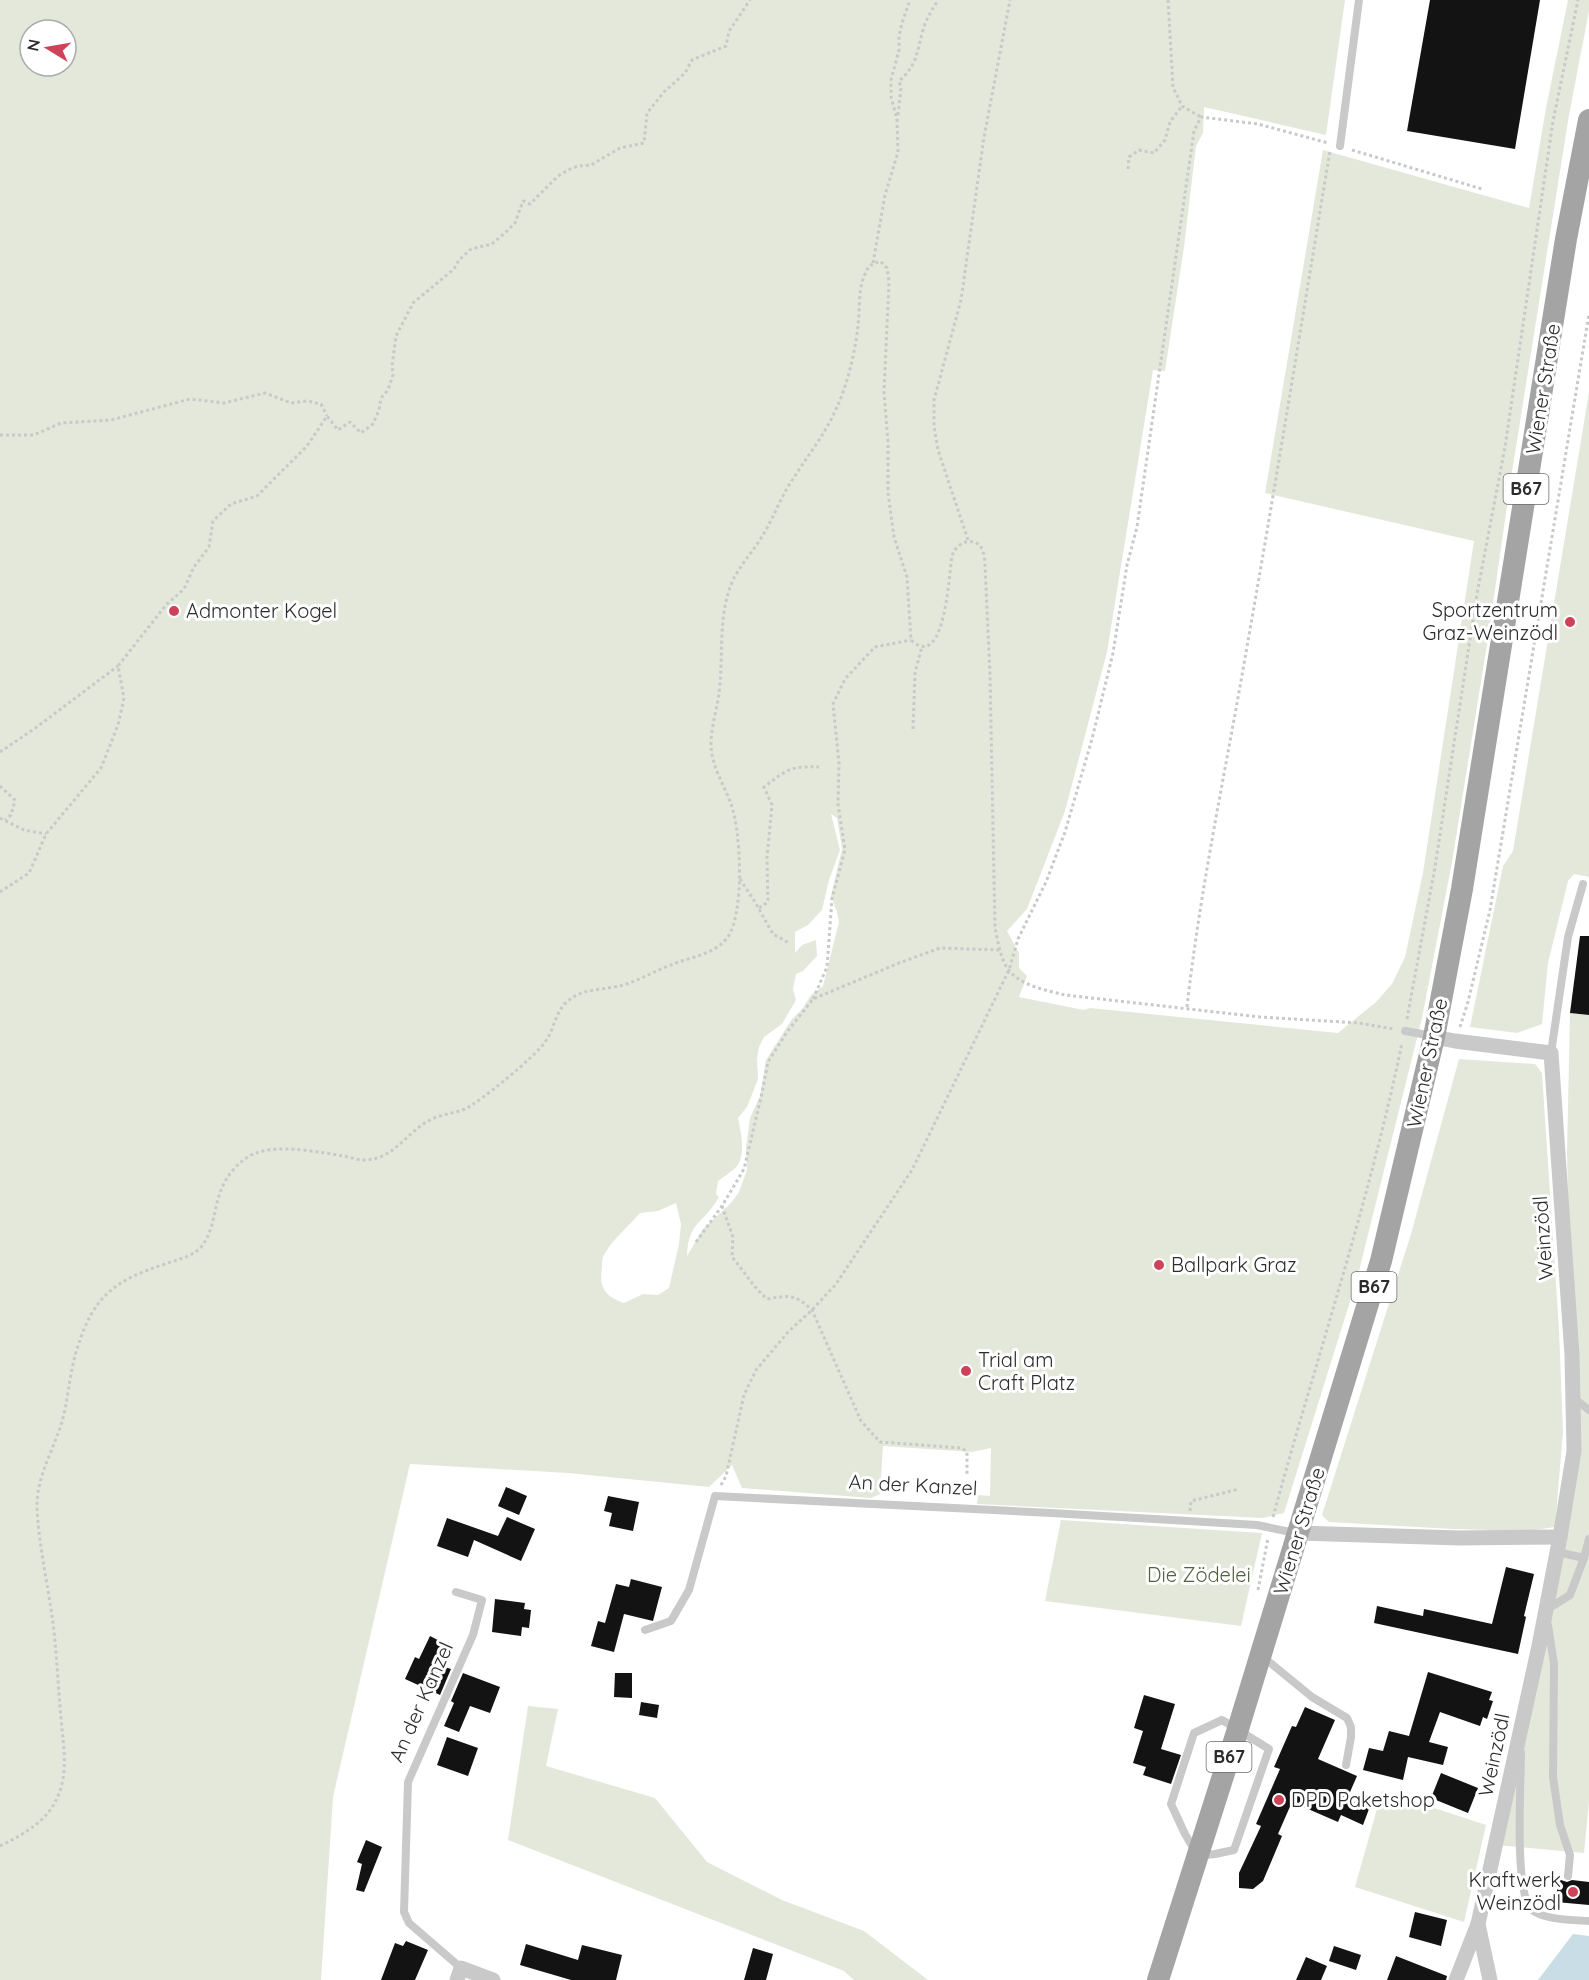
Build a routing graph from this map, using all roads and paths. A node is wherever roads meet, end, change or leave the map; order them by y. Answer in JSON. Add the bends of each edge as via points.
{"nodes":[{"id":1,"x":750,"y":0,"type":"edge"},
{"id":2,"x":910,"y":0,"type":"edge"},
{"id":3,"x":938,"y":0,"type":"edge"},
{"id":4,"x":1010,"y":0,"type":"edge"},
{"id":5,"x":1168,"y":0,"type":"edge"},
{"id":6,"x":1359,"y":0,"type":"edge"},
{"id":7,"x":1578,"y":0,"type":"edge"},
{"id":8,"x":1182,"y":106,"type":"junction"},
{"id":9,"x":1201,"y":117,"type":"junction"},
{"id":10,"x":897,"y":119,"type":"junction"},
{"id":11,"x":1589,"y":120,"type":"edge"},
{"id":12,"x":1340,"y":146,"type":"joint"},
{"id":13,"x":1128,"y":169,"type":"dead end"},
{"id":14,"x":1482,"y":189,"type":"dead end"},
{"id":15,"x":873,"y":263,"type":"junction"},
{"id":16,"x":327,"y":416,"type":"junction"},
{"id":17,"x":0,"y":435,"type":"edge"},
{"id":18,"x":968,"y":540,"type":"junction"},
{"id":19,"x":911,"y":640,"type":"junction"},
{"id":20,"x":922,"y":646,"type":"junction"},
{"id":21,"x":118,"y":666,"type":"junction"},
{"id":22,"x":913,"y":729,"type":"dead end"},
{"id":23,"x":0,"y":752,"type":"edge"},
{"id":24,"x":819,"y":767,"type":"dead end"},
{"id":25,"x":0,"y":786,"type":"edge"},
{"id":26,"x":0,"y":818,"type":"edge"},
{"id":27,"x":5,"y":820,"type":"junction"},
{"id":28,"x":46,"y":834,"type":"junction"},
{"id":29,"x":739,"y":878,"type":"junction"},
{"id":30,"x":1583,"y":884,"type":"dead end"},
{"id":31,"x":0,"y":892,"type":"edge"},
{"id":32,"x":759,"y":908,"type":"junction"},
{"id":33,"x":789,"y":943,"type":"dead end"},
{"id":34,"x":1000,"y":951,"type":"junction"},
{"id":35,"x":1009,"y":970,"type":"junction"},
{"id":36,"x":813,"y":999,"type":"junction"},
{"id":37,"x":1187,"y":1007,"type":"junction"},
{"id":38,"x":1405,"y":1031,"type":"junction"},
{"id":39,"x":1434,"y":1036,"type":"junction"},
{"id":40,"x":1551,"y":1053,"type":"junction"},
{"id":41,"x":722,"y":1206,"type":"junction"},
{"id":42,"x":696,"y":1242,"type":"dead end"},
{"id":43,"x":812,"y":1310,"type":"junction"},
{"id":44,"x":1573,"y":1397,"type":"junction"},
{"id":45,"x":1589,"y":1410,"type":"edge"},
{"id":46,"x":967,"y":1475,"type":"dead end"},
{"id":47,"x":1239,"y":1489,"type":"dead end"},
{"id":48,"x":716,"y":1496,"type":"junction"},
{"id":49,"x":1191,"y":1501,"type":"dead end"},
{"id":50,"x":1270,"y":1528,"type":"junction"},
{"id":51,"x":1298,"y":1533,"type":"junction"},
{"id":52,"x":1589,"y":1539,"type":"edge"},
{"id":53,"x":1558,"y":1545,"type":"junction"},
{"id":54,"x":1584,"y":1558,"type":"junction"},
{"id":55,"x":456,"y":1592,"type":"dead end"},
{"id":56,"x":1256,"y":1600,"type":"dead end"},
{"id":57,"x":1546,"y":1611,"type":"junction"},
{"id":58,"x":645,"y":1630,"type":"dead end"},
{"id":59,"x":1261,"y":1655,"type":"junction"},
{"id":60,"x":1522,"y":1728,"type":"junction"},
{"id":61,"x":1238,"y":1729,"type":"junction"},
{"id":62,"x":1346,"y":1765,"type":"dead end"},
{"id":63,"x":0,"y":1846,"type":"edge"},
{"id":64,"x":1198,"y":1856,"type":"junction"},
{"id":65,"x":1568,"y":1876,"type":"dead end"},
{"id":66,"x":1589,"y":1921,"type":"edge"},
{"id":67,"x":1478,"y":1924,"type":"junction"},
{"id":68,"x":459,"y":1974,"type":"edge"},
{"id":69,"x":493,"y":1980,"type":"edge"},
{"id":70,"x":1158,"y":1980,"type":"edge"},
{"id":71,"x":1456,"y":1980,"type":"edge"},
{"id":72,"x":1490,"y":1980,"type":"edge"}],
"edges":[{"from":1,"to":16,"type":"path","via":[[729,31],[726,46],[692,60],[685,73],[647,113],[644,143],[620,148],[591,165],[578,166],[558,176],[530,204],[523,201],[507,231],[492,244],[471,249],[454,269],[413,303],[396,336],[393,375],[373,424],[361,433],[350,422],[338,430]]},
{"from":2,"to":10,"type":"path","via":[[891,80]]},
{"from":3,"to":10,"type":"path","via":[[929,14],[909,73],[899,81]]},
{"from":4,"to":18,"type":"path","via":[[984,137],[961,300],[934,400],[938,450]]},
{"from":5,"to":8,"type":"path","via":[[1173,87]]},
{"from":6,"to":12,"type":"lane"},
{"from":7,"to":38,"type":"path","via":[[1553,121],[1504,447]]},
{"from":8,"to":9,"type":"path"},
{"from":8,"to":13,"type":"path","via":[[1170,123],[1166,140],[1154,153],[1139,150],[1129,157]]},
{"from":9,"to":35,"type":"path","via":[[1194,131],[1137,527],[1113,653],[1065,832],[1018,939]]},
{"from":9,"to":37,"type":"path","via":[[1258,124],[1331,144]]},
{"from":10,"to":15,"type":"path","via":[[898,152],[885,195]]},
{"from":11,"to":39,"type":"main road","name":"Wiener Straße","number":"B67","via":[[1566,239],[1462,889]]},
{"from":12,"to":14,"type":"path"},
{"from":15,"to":19,"type":"path","via":[[880,261],[887,268],[890,282],[884,392],[888,493],[894,537],[907,577]]},
{"from":15,"to":29,"type":"path","via":[[862,280],[857,331],[838,405],[728,592],[719,694],[710,740],[712,759],[737,825]]},
{"from":16,"to":17,"type":"path","via":[[321,404],[291,403],[265,393],[224,403],[190,399],[111,420],[61,423],[34,435]]},
{"from":16,"to":21,"type":"path","via":[[307,446],[257,496],[231,504],[213,520],[209,548],[184,589],[166,605]]},
{"from":18,"to":20,"type":"path","via":[[953,554],[944,622],[937,636]]},
{"from":18,"to":34,"type":"path","via":[[982,549],[985,565],[995,928]]},
{"from":19,"to":20,"type":"path"},
{"from":19,"to":36,"type":"path","via":[[875,647],[845,679],[833,704],[839,763],[838,804],[845,850],[832,898],[827,967]]},
{"from":20,"to":22,"type":"path","via":[[915,673]]},
{"from":21,"to":23,"type":"path"},
{"from":21,"to":28,"type":"path","via":[[124,698],[101,768]]},
{"from":24,"to":32,"type":"path","via":[[796,766],[764,788],[772,805],[768,902]]},
{"from":25,"to":27,"type":"path","via":[[15,800]]},
{"from":26,"to":27,"type":"path"},
{"from":27,"to":28,"type":"path","via":[[24,830]]},
{"from":28,"to":31,"type":"path","via":[[29,873]]},
{"from":29,"to":32,"type":"path"},
{"from":29,"to":63,"type":"path","via":[[733,927],[727,939],[714,950],[641,979],[570,998],[557,1012],[543,1045],[525,1062],[478,1101],[417,1127],[384,1156],[364,1160],[263,1150],[241,1160],[225,1178],[205,1242],[194,1254],[119,1282],[100,1300],[76,1349],[62,1418],[42,1473],[37,1503],[66,1767],[59,1794],[45,1817],[27,1833]]},
{"from":30,"to":40,"type":"lane","via":[[1568,937]]},
{"from":32,"to":33,"type":"path","via":[[773,934]]},
{"from":34,"to":35,"type":"path"},
{"from":34,"to":36,"type":"path","via":[[940,948]]},
{"from":35,"to":37,"type":"path","via":[[1039,989],[1065,995]]},
{"from":35,"to":43,"type":"path","via":[[912,1170],[836,1284]]},
{"from":36,"to":41,"type":"path","via":[[768,1062],[744,1169]]},
{"from":37,"to":38,"type":"path"},
{"from":38,"to":39,"type":"lane"},
{"from":38,"to":50,"type":"path","via":[[1347,1263]]},
{"from":39,"to":40,"type":"street"},
{"from":39,"to":51,"type":"main road","name":"Wiener Straße","number":"B67","via":[[1381,1262]]},
{"from":40,"to":44,"type":"street","name":"Weinzödl"},
{"from":41,"to":42,"type":"path"},
{"from":41,"to":43,"type":"path","via":[[733,1237],[732,1257],[755,1288],[767,1299],[787,1295],[801,1299]]},
{"from":43,"to":46,"type":"path","via":[[861,1420],[880,1442],[962,1448],[967,1452]]},
{"from":43,"to":48,"type":"path","via":[[756,1370],[744,1395],[726,1476]]},
{"from":44,"to":45,"type":"lane"},
{"from":44,"to":53,"type":"street","name":"Weinzödl","via":[[1574,1451]]},
{"from":47,"to":49,"type":"path"},
{"from":48,"to":50,"type":"lane","name":"An der Kanzel"},
{"from":48,"to":58,"type":"lane","via":[[689,1590],[671,1621]]},
{"from":50,"to":51,"type":"lane","name":"An der Kanzel"},
{"from":50,"to":56,"type":"path"},
{"from":51,"to":53,"type":"street"},
{"from":51,"to":59,"type":"main road","name":"Wiener Straße","number":"B67"},
{"from":52,"to":54,"type":"lane"},
{"from":53,"to":54,"type":"lane"},
{"from":53,"to":57,"type":"street","name":"Weinzödl"},
{"from":54,"to":57,"type":"lane","via":[[1570,1595]]},
{"from":55,"to":68,"type":"lane","name":"An der Kanzel","via":[[482,1600],[473,1635],[408,1782],[404,1912],[409,1923]]},
{"from":57,"to":60,"type":"street","name":"Weinzödl"},
{"from":57,"to":65,"type":"lane","via":[[1554,1664],[1554,1787],[1570,1855]]},
{"from":59,"to":61,"type":"main road","name":"Wiener Straße","number":"B67"},
{"from":59,"to":62,"type":"lane","via":[[1312,1697],[1347,1718],[1352,1737]]},
{"from":60,"to":66,"type":"lane","via":[[1523,1890],[1531,1909],[1546,1917]]},
{"from":60,"to":67,"type":"street","name":"Weinzödl"},
{"from":61,"to":64,"type":"main road","name":"Wiener Straße","number":"B67"},
{"from":61,"to":64,"type":"lane","via":[[1269,1749],[1234,1850]]},
{"from":61,"to":64,"type":"lane","via":[[1222,1720],[1194,1733],[1171,1804]]},
{"from":64,"to":70,"type":"main road","name":"Wiener Straße","number":"B67"},
{"from":67,"to":71,"type":"street"},
{"from":67,"to":72,"type":"street","name":"Weinzödl"},
{"from":68,"to":69,"type":"street","name":"An der Kanzel"}]}
